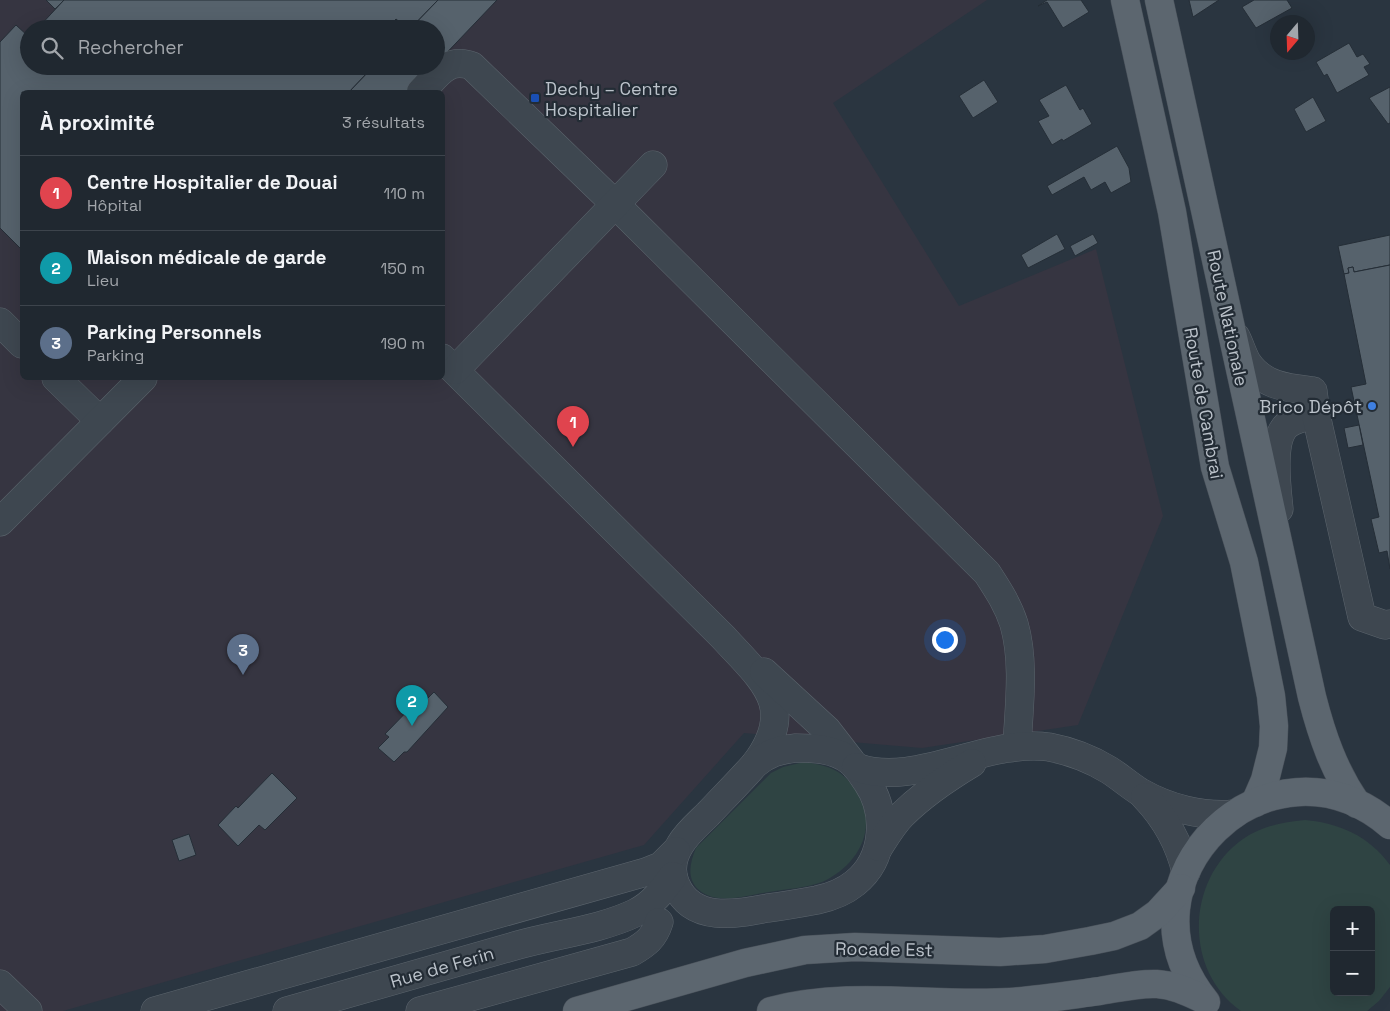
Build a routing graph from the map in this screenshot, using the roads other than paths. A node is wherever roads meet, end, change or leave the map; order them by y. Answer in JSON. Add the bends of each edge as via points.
{"nodes":[{"id":1,"x":1125,"y":0,"type":"edge"},
{"id":2,"x":1162,"y":10,"type":"edge"},
{"id":3,"x":1131,"y":27,"type":"junction"},
{"id":4,"x":445,"y":68,"type":"edge"},
{"id":5,"x":438,"y":75,"type":"edge"},
{"id":6,"x":423,"y":90,"type":"edge"},
{"id":7,"x":1194,"y":161,"type":"junction"},
{"id":8,"x":653,"y":165,"type":"dead end"},
{"id":9,"x":1163,"y":170,"type":"junction"},
{"id":10,"x":615,"y":204,"type":"junction"},
{"id":11,"x":1228,"y":316,"type":"junction"},
{"id":12,"x":0,"y":322,"type":"edge"},
{"id":13,"x":20,"y":342,"type":"edge"},
{"id":14,"x":449,"y":364,"type":"edge"},
{"id":15,"x":58,"y":380,"type":"edge"},
{"id":16,"x":141,"y":380,"type":"edge"},
{"id":17,"x":1316,"y":415,"type":"junction"},
{"id":18,"x":100,"y":421,"type":"junction"},
{"id":19,"x":0,"y":522,"type":"edge"},
{"id":20,"x":1283,"y":568,"type":"junction"},
{"id":21,"x":1390,"y":624,"type":"edge"},
{"id":22,"x":723,"y":637,"type":"junction"},
{"id":23,"x":1005,"y":749,"type":"junction"},
{"id":24,"x":755,"y":764,"type":"junction"},
{"id":25,"x":853,"y":764,"type":"junction"},
{"id":26,"x":1141,"y":792,"type":"junction"},
{"id":27,"x":1357,"y":804,"type":"junction"},
{"id":28,"x":1245,"y":808,"type":"junction"},
{"id":29,"x":1390,"y":825,"type":"edge"},
{"id":30,"x":877,"y":850,"type":"junction"},
{"id":31,"x":675,"y":864,"type":"junction"},
{"id":32,"x":1183,"y":880,"type":"junction"},
{"id":33,"x":708,"y":912,"type":"junction"},
{"id":34,"x":658,"y":922,"type":"junction"},
{"id":35,"x":598,"y":926,"type":"junction"},
{"id":36,"x":0,"y":984,"type":"edge"},
{"id":37,"x":0,"y":991,"type":"edge"},
{"id":38,"x":1209,"y":1005,"type":"edge"},
{"id":39,"x":10,"y":1011,"type":"edge"},
{"id":40,"x":28,"y":1011,"type":"edge"},
{"id":41,"x":155,"y":1011,"type":"edge"},
{"id":42,"x":287,"y":1011,"type":"edge"},
{"id":43,"x":420,"y":1011,"type":"edge"},
{"id":44,"x":577,"y":1011,"type":"edge"},
{"id":45,"x":771,"y":1011,"type":"edge"}],
"edges":[{"from":1,"to":3,"type":"main road","name":"Route de Cambrai"},
{"from":2,"to":3,"type":"main road"},
{"from":2,"to":7,"type":"main road","name":"Route Nationale"},
{"from":3,"to":9,"type":"main road","name":"Route de Cambrai"},
{"from":4,"to":10,"type":"street","via":[[459,62],[472,66]]},
{"from":5,"to":6,"type":"street"},
{"from":7,"to":9,"type":"main road"},
{"from":7,"to":11,"type":"main road","name":"Route Nationale"},
{"from":8,"to":10,"type":"street"},
{"from":9,"to":28,"type":"main road","name":"Route de Cambrai","via":[[1214,467],[1244,562],[1271,696],[1273,748],[1267,774]]},
{"from":10,"to":14,"type":"street"},
{"from":10,"to":23,"type":"street","via":[[987,574],[1002,596],[1017,637],[1020,689]]},
{"from":11,"to":17,"type":"street","via":[[1247,362],[1273,384],[1313,391]]},
{"from":11,"to":20,"type":"main road","name":"Route Nationale"},
{"from":12,"to":13,"type":"street"},
{"from":14,"to":22,"type":"street"},
{"from":15,"to":18,"type":"street"},
{"from":16,"to":18,"type":"street"},
{"from":17,"to":20,"type":"street","via":[[1298,418],[1286,425],[1277,443],[1276,475]]},
{"from":17,"to":21,"type":"street","via":[[1362,617]]},
{"from":18,"to":19,"type":"street"},
{"from":20,"to":27,"type":"main road","name":"Route Nationale","via":[[1324,739],[1340,778]]},
{"from":22,"to":24,"type":"street","via":[[766,685],[773,700],[771,740]]},
{"from":22,"to":25,"type":"street","via":[[827,730]]},
{"from":23,"to":25,"type":"street","via":[[907,771],[879,773]]},
{"from":23,"to":26,"type":"street","via":[[1050,748],[1080,756],[1109,770]]},
{"from":23,"to":30,"type":"street","via":[[949,777],[922,797],[901,816]]},
{"from":24,"to":25,"type":"street","via":[[778,750],[814,748],[832,751]]},
{"from":24,"to":31,"type":"street","via":[[690,833]]},
{"from":25,"to":30,"type":"street","via":[[871,789],[878,806],[881,820]]},
{"from":26,"to":28,"type":"street","via":[[1172,806],[1210,814]]},
{"from":26,"to":32,"type":"street","via":[[1170,828],[1183,856]]},
{"from":27,"to":28,"type":"main road","via":[[1335,796],[1288,793]]},
{"from":27,"to":29,"type":"main road"},
{"from":28,"to":32,"type":"main road","via":[[1217,827],[1202,844]]},
{"from":30,"to":33,"type":"street","via":[[861,877],[845,890],[828,897],[736,914]]},
{"from":31,"to":33,"type":"street","via":[[677,888],[682,896]]},
{"from":31,"to":35,"type":"street","name":"Rue de Ferin","via":[[659,894],[646,906]]},
{"from":31,"to":41,"type":"street"},
{"from":32,"to":38,"type":"main road","via":[[1176,923],[1179,946],[1186,969]]},
{"from":32,"to":44,"type":"main road","name":"Rocade Est","via":[[1158,913],[1140,926],[1114,936],[1044,949],[1000,952],[855,947],[805,950],[745,963]]},
{"from":33,"to":34,"type":"street","name":"Rue de Ferin"},
{"from":34,"to":35,"type":"street","name":"Rue de Ferin"},
{"from":34,"to":43,"type":"street","via":[[654,936],[632,952]]},
{"from":35,"to":42,"type":"street","name":"Rue de Ferin","via":[[518,945]]},
{"from":36,"to":40,"type":"street"},
{"from":37,"to":39,"type":"street"},
{"from":38,"to":45,"type":"main road","via":[[1181,989],[1155,984],[1011,1002],[952,1004],[856,999]]}]}
